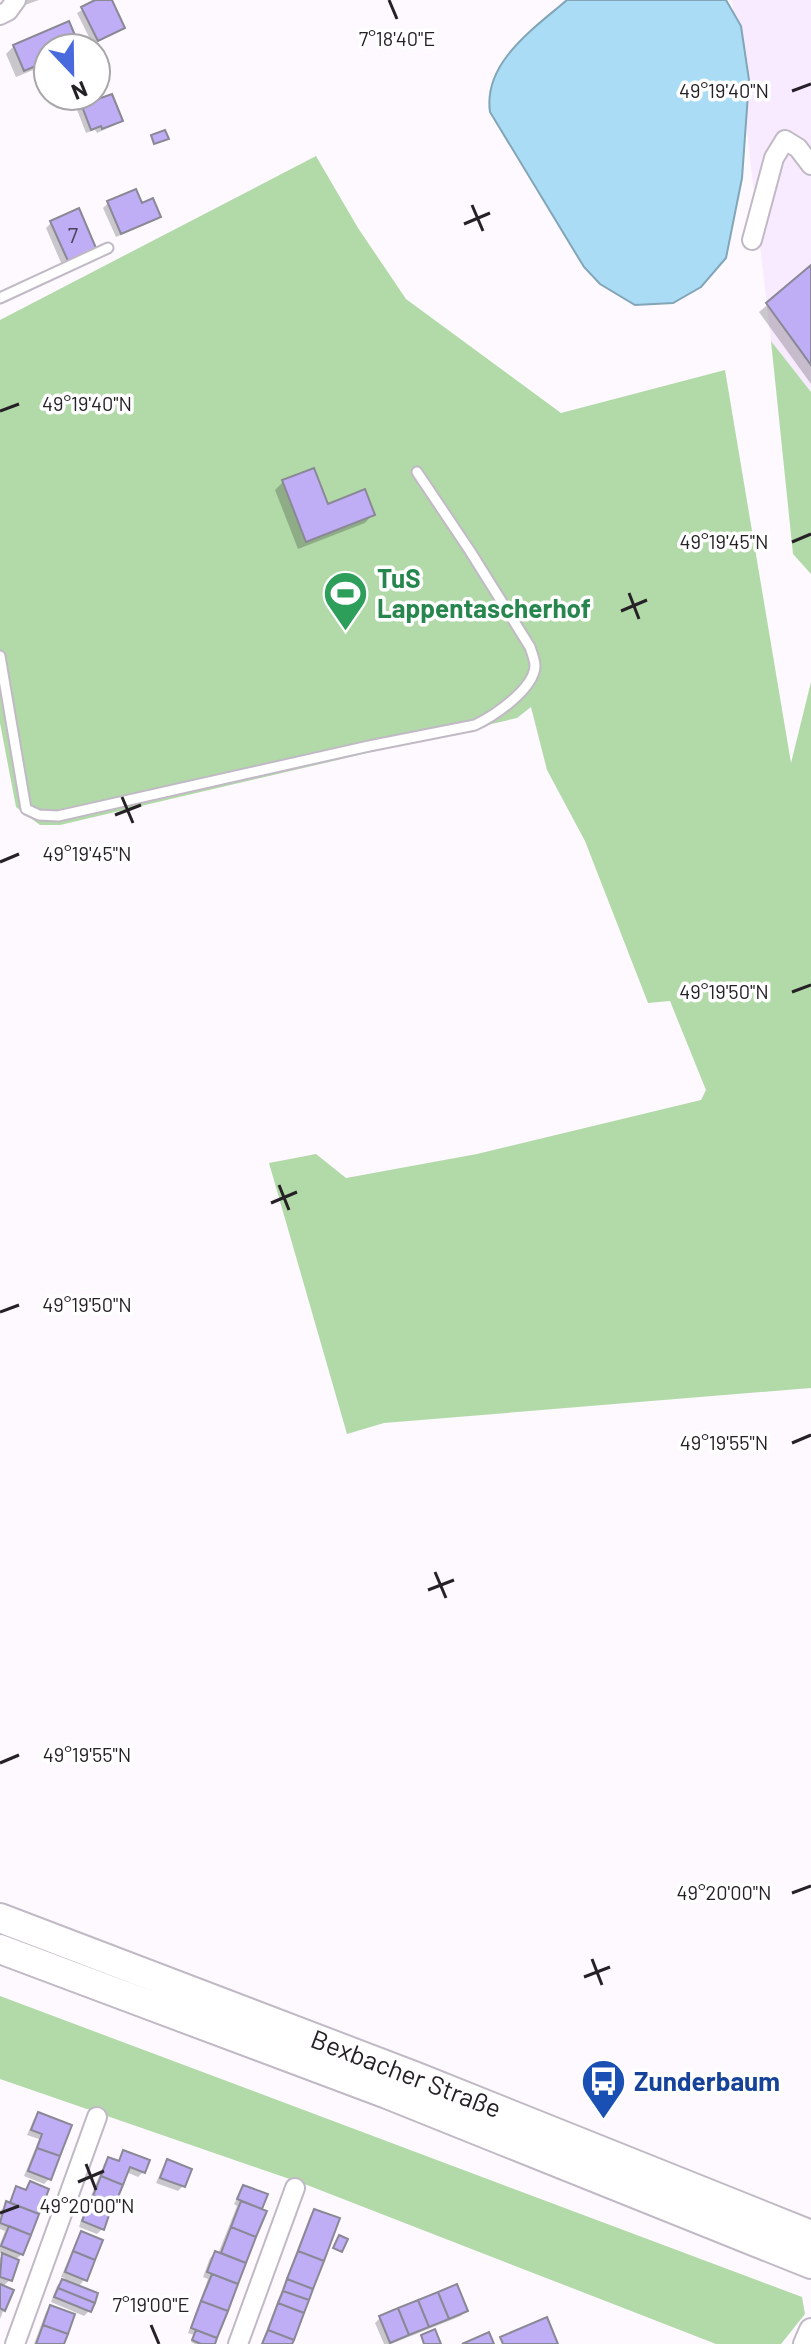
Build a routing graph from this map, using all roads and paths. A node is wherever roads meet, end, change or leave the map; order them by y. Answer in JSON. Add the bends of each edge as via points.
{"nodes":[{"id":1,"x":16,"y":0,"type":"edge"},
{"id":2,"x":0,"y":15,"type":"edge"},
{"id":3,"x":811,"y":165,"type":"edge"},
{"id":4,"x":752,"y":240,"type":"dead end"},
{"id":5,"x":108,"y":248,"type":"dead end"},
{"id":6,"x":0,"y":298,"type":"edge"},
{"id":7,"x":417,"y":472,"type":"dead end"},
{"id":8,"x":0,"y":656,"type":"edge"},
{"id":9,"x":0,"y":1918,"type":"edge"},
{"id":10,"x":0,"y":1949,"type":"edge"},
{"id":11,"x":97,"y":2117,"type":"dead end"},
{"id":12,"x":295,"y":2188,"type":"dead end"},
{"id":13,"x":811,"y":2235,"type":"edge"},
{"id":14,"x":811,"y":2264,"type":"edge"},
{"id":15,"x":811,"y":2330,"type":"edge"},
{"id":16,"x":15,"y":2344,"type":"edge"},
{"id":17,"x":238,"y":2344,"type":"edge"},
{"id":18,"x":805,"y":2344,"type":"edge"}],
"edges":[{"from":1,"to":2,"type":"street"},
{"from":3,"to":4,"type":"street","via":[[785,140],[774,158]]},
{"from":5,"to":6,"type":"lane"},
{"from":7,"to":8,"type":"lane","via":[[530,647],[535,665],[531,679],[491,718],[58,816],[39,815],[26,809]]},
{"from":9,"to":13,"type":"main road","name":"Bexbacher Straße"},
{"from":10,"to":14,"type":"main road","name":"Bexbacher Straße","via":[[387,2094]]},
{"from":11,"to":16,"type":"street"},
{"from":12,"to":17,"type":"street"},
{"from":15,"to":18,"type":"street"}]}
